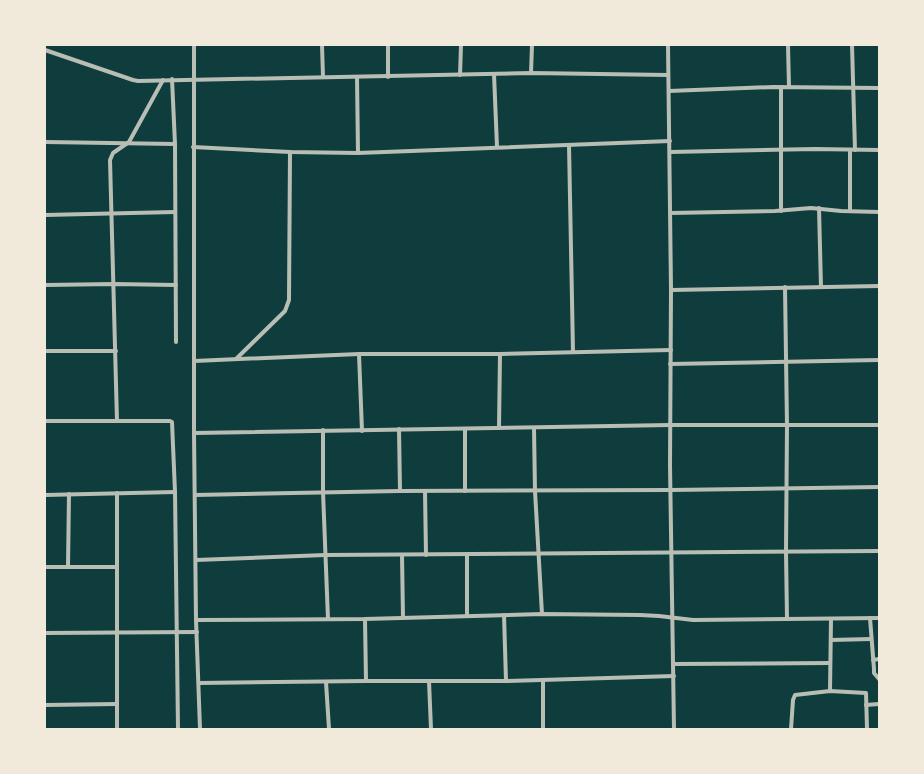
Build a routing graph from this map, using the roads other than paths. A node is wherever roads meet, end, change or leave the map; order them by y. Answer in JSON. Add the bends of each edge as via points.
{"nodes":[{"id":1,"x":194,"y":45,"type":"edge"},
{"id":2,"x":322,"y":45,"type":"edge"},
{"id":3,"x":388,"y":45,"type":"edge"},
{"id":4,"x":461,"y":45,"type":"edge"},
{"id":5,"x":532,"y":45,"type":"edge"},
{"id":6,"x":668,"y":45,"type":"edge"},
{"id":7,"x":788,"y":45,"type":"edge"},
{"id":8,"x":852,"y":45,"type":"edge"},
{"id":9,"x":45,"y":50,"type":"edge"},
{"id":10,"x":531,"y":73,"type":"junction"},
{"id":11,"x":494,"y":74,"type":"junction"},
{"id":12,"x":460,"y":75,"type":"junction"},
{"id":13,"x":668,"y":75,"type":"junction"},
{"id":14,"x":388,"y":76,"type":"junction"},
{"id":15,"x":323,"y":77,"type":"junction"},
{"id":16,"x":357,"y":77,"type":"junction"},
{"id":17,"x":172,"y":79,"type":"junction"},
{"id":18,"x":193,"y":79,"type":"junction"},
{"id":19,"x":163,"y":80,"type":"junction"},
{"id":20,"x":780,"y":87,"type":"junction"},
{"id":21,"x":789,"y":87,"type":"junction"},
{"id":22,"x":854,"y":88,"type":"junction"},
{"id":23,"x":879,"y":88,"type":"edge"},
{"id":24,"x":669,"y":91,"type":"junction"},
{"id":25,"x":670,"y":141,"type":"junction"},
{"id":26,"x":45,"y":142,"type":"edge"},
{"id":27,"x":129,"y":142,"type":"junction"},
{"id":28,"x":175,"y":144,"type":"junction"},
{"id":29,"x":569,"y":145,"type":"junction"},
{"id":30,"x":193,"y":147,"type":"junction"},
{"id":31,"x":497,"y":147,"type":"junction"},
{"id":32,"x":781,"y":150,"type":"junction"},
{"id":33,"x":850,"y":150,"type":"junction"},
{"id":34,"x":855,"y":150,"type":"junction"},
{"id":35,"x":879,"y":150,"type":"edge"},
{"id":36,"x":290,"y":152,"type":"junction"},
{"id":37,"x":670,"y":152,"type":"junction"},
{"id":38,"x":358,"y":153,"type":"junction"},
{"id":39,"x":819,"y":208,"type":"junction"},
{"id":40,"x":781,"y":210,"type":"junction"},
{"id":41,"x":850,"y":211,"type":"junction"},
{"id":42,"x":175,"y":212,"type":"junction"},
{"id":43,"x":879,"y":212,"type":"edge"},
{"id":44,"x":670,"y":213,"type":"junction"},
{"id":45,"x":112,"y":214,"type":"junction"},
{"id":46,"x":45,"y":215,"type":"edge"},
{"id":47,"x":114,"y":284,"type":"junction"},
{"id":48,"x":45,"y":285,"type":"edge"},
{"id":49,"x":176,"y":286,"type":"junction"},
{"id":50,"x":879,"y":286,"type":"edge"},
{"id":51,"x":785,"y":287,"type":"junction"},
{"id":52,"x":821,"y":287,"type":"junction"},
{"id":53,"x":671,"y":290,"type":"junction"},
{"id":54,"x":176,"y":342,"type":"dead end"},
{"id":55,"x":670,"y":350,"type":"junction"},
{"id":56,"x":45,"y":351,"type":"edge"},
{"id":57,"x":116,"y":351,"type":"junction"},
{"id":58,"x":573,"y":352,"type":"junction"},
{"id":59,"x":360,"y":354,"type":"junction"},
{"id":60,"x":500,"y":354,"type":"junction"},
{"id":61,"x":236,"y":359,"type":"junction"},
{"id":62,"x":879,"y":360,"type":"edge"},
{"id":63,"x":194,"y":361,"type":"junction"},
{"id":64,"x":786,"y":363,"type":"junction"},
{"id":65,"x":670,"y":364,"type":"junction"},
{"id":66,"x":45,"y":421,"type":"edge"},
{"id":67,"x":117,"y":421,"type":"junction"},
{"id":68,"x":670,"y":425,"type":"junction"},
{"id":69,"x":879,"y":425,"type":"edge"},
{"id":70,"x":786,"y":426,"type":"junction"},
{"id":71,"x":500,"y":428,"type":"junction"},
{"id":72,"x":534,"y":428,"type":"junction"},
{"id":73,"x":399,"y":429,"type":"junction"},
{"id":74,"x":465,"y":429,"type":"junction"},
{"id":75,"x":323,"y":430,"type":"junction"},
{"id":76,"x":362,"y":431,"type":"junction"},
{"id":77,"x":194,"y":433,"type":"junction"},
{"id":78,"x":879,"y":488,"type":"edge"},
{"id":79,"x":785,"y":489,"type":"junction"},
{"id":80,"x":535,"y":490,"type":"junction"},
{"id":81,"x":671,"y":490,"type":"junction"},
{"id":82,"x":400,"y":491,"type":"junction"},
{"id":83,"x":425,"y":491,"type":"junction"},
{"id":84,"x":465,"y":491,"type":"junction"},
{"id":85,"x":175,"y":492,"type":"junction"},
{"id":86,"x":323,"y":492,"type":"junction"},
{"id":87,"x":117,"y":493,"type":"junction"},
{"id":88,"x":69,"y":494,"type":"junction"},
{"id":89,"x":195,"y":494,"type":"junction"},
{"id":90,"x":45,"y":495,"type":"edge"},
{"id":91,"x":879,"y":551,"type":"edge"},
{"id":92,"x":786,"y":552,"type":"junction"},
{"id":93,"x":672,"y":553,"type":"junction"},
{"id":94,"x":467,"y":554,"type":"junction"},
{"id":95,"x":538,"y":554,"type":"junction"},
{"id":96,"x":325,"y":555,"type":"junction"},
{"id":97,"x":402,"y":555,"type":"junction"},
{"id":98,"x":426,"y":555,"type":"junction"},
{"id":99,"x":196,"y":560,"type":"junction"},
{"id":100,"x":45,"y":567,"type":"edge"},
{"id":101,"x":68,"y":567,"type":"junction"},
{"id":102,"x":116,"y":567,"type":"junction"},
{"id":103,"x":542,"y":614,"type":"junction"},
{"id":104,"x":467,"y":616,"type":"junction"},
{"id":105,"x":504,"y":616,"type":"junction"},
{"id":106,"x":403,"y":618,"type":"junction"},
{"id":107,"x":673,"y":618,"type":"junction"},
{"id":108,"x":870,"y":618,"type":"junction"},
{"id":109,"x":879,"y":618,"type":"edge"},
{"id":110,"x":365,"y":619,"type":"junction"},
{"id":111,"x":831,"y":619,"type":"junction"},
{"id":112,"x":196,"y":620,"type":"junction"},
{"id":113,"x":328,"y":620,"type":"junction"},
{"id":114,"x":787,"y":620,"type":"junction"},
{"id":115,"x":197,"y":632,"type":"junction"},
{"id":116,"x":178,"y":633,"type":"junction"},
{"id":117,"x":45,"y":634,"type":"edge"},
{"id":118,"x":117,"y":634,"type":"junction"},
{"id":119,"x":872,"y":639,"type":"junction"},
{"id":120,"x":830,"y":640,"type":"junction"},
{"id":121,"x":879,"y":659,"type":"edge"},
{"id":122,"x":873,"y":660,"type":"junction"},
{"id":123,"x":830,"y":663,"type":"junction"},
{"id":124,"x":674,"y":664,"type":"junction"},
{"id":125,"x":674,"y":676,"type":"junction"},
{"id":126,"x":879,"y":679,"type":"edge"},
{"id":127,"x":543,"y":680,"type":"junction"},
{"id":128,"x":366,"y":681,"type":"junction"},
{"id":129,"x":429,"y":681,"type":"junction"},
{"id":130,"x":506,"y":681,"type":"junction"},
{"id":131,"x":326,"y":682,"type":"junction"},
{"id":132,"x":199,"y":684,"type":"junction"},
{"id":133,"x":830,"y":692,"type":"junction"},
{"id":134,"x":117,"y":704,"type":"junction"},
{"id":135,"x":879,"y":704,"type":"edge"},
{"id":136,"x":45,"y":705,"type":"edge"},
{"id":137,"x":866,"y":705,"type":"junction"},
{"id":138,"x":117,"y":729,"type":"edge"},
{"id":139,"x":178,"y":729,"type":"edge"},
{"id":140,"x":200,"y":729,"type":"edge"},
{"id":141,"x":328,"y":729,"type":"edge"},
{"id":142,"x":431,"y":729,"type":"edge"},
{"id":143,"x":543,"y":729,"type":"edge"},
{"id":144,"x":674,"y":729,"type":"edge"},
{"id":145,"x":791,"y":729,"type":"edge"},
{"id":146,"x":867,"y":729,"type":"edge"}],
"edges":[{"from":1,"to":18,"type":"street"},
{"from":2,"to":15,"type":"street"},
{"from":3,"to":14,"type":"street"},
{"from":4,"to":12,"type":"street"},
{"from":5,"to":10,"type":"street"},
{"from":6,"to":13,"type":"street"},
{"from":7,"to":21,"type":"street"},
{"from":8,"to":22,"type":"street"},
{"from":9,"to":19,"type":"street","via":[[133,80]]},
{"from":10,"to":11,"type":"street"},
{"from":10,"to":13,"type":"street"},
{"from":11,"to":12,"type":"street"},
{"from":11,"to":31,"type":"street"},
{"from":12,"to":14,"type":"street"},
{"from":13,"to":24,"type":"street"},
{"from":14,"to":16,"type":"street"},
{"from":15,"to":16,"type":"street"},
{"from":15,"to":18,"type":"street"},
{"from":16,"to":38,"type":"street"},
{"from":17,"to":18,"type":"street"},
{"from":17,"to":19,"type":"street"},
{"from":17,"to":28,"type":"street"},
{"from":18,"to":30,"type":"street"},
{"from":19,"to":27,"type":"street"},
{"from":20,"to":21,"type":"street"},
{"from":20,"to":24,"type":"street"},
{"from":20,"to":32,"type":"street"},
{"from":21,"to":22,"type":"street"},
{"from":22,"to":23,"type":"street"},
{"from":22,"to":34,"type":"street"},
{"from":24,"to":25,"type":"street"},
{"from":25,"to":29,"type":"street"},
{"from":25,"to":37,"type":"street"},
{"from":26,"to":27,"type":"street"},
{"from":27,"to":28,"type":"street"},
{"from":27,"to":45,"type":"street","via":[[111,156]]},
{"from":28,"to":42,"type":"street"},
{"from":29,"to":31,"type":"street"},
{"from":29,"to":58,"type":"street"},
{"from":30,"to":36,"type":"street"},
{"from":30,"to":63,"type":"street"},
{"from":31,"to":38,"type":"street"},
{"from":32,"to":33,"type":"street"},
{"from":32,"to":37,"type":"street"},
{"from":32,"to":40,"type":"street"},
{"from":33,"to":34,"type":"street"},
{"from":33,"to":41,"type":"street"},
{"from":34,"to":35,"type":"street"},
{"from":36,"to":38,"type":"street"},
{"from":36,"to":61,"type":"street","via":[[290,300],[282,315]]},
{"from":37,"to":44,"type":"street"},
{"from":39,"to":40,"type":"street"},
{"from":39,"to":41,"type":"street"},
{"from":39,"to":52,"type":"street"},
{"from":40,"to":44,"type":"street"},
{"from":41,"to":43,"type":"street"},
{"from":42,"to":45,"type":"street"},
{"from":42,"to":49,"type":"street"},
{"from":44,"to":53,"type":"street"},
{"from":45,"to":46,"type":"street"},
{"from":45,"to":47,"type":"street"},
{"from":47,"to":48,"type":"street"},
{"from":47,"to":49,"type":"street"},
{"from":47,"to":57,"type":"street"},
{"from":49,"to":54,"type":"street"},
{"from":50,"to":52,"type":"street"},
{"from":51,"to":52,"type":"street"},
{"from":51,"to":53,"type":"street"},
{"from":51,"to":64,"type":"street"},
{"from":53,"to":55,"type":"street"},
{"from":55,"to":58,"type":"street"},
{"from":55,"to":65,"type":"street"},
{"from":56,"to":57,"type":"street"},
{"from":57,"to":67,"type":"street"},
{"from":58,"to":60,"type":"street"},
{"from":59,"to":60,"type":"street"},
{"from":59,"to":61,"type":"street"},
{"from":59,"to":76,"type":"street"},
{"from":60,"to":71,"type":"street"},
{"from":61,"to":63,"type":"street"},
{"from":62,"to":64,"type":"street"},
{"from":63,"to":77,"type":"street"},
{"from":64,"to":65,"type":"street"},
{"from":64,"to":70,"type":"street"},
{"from":65,"to":68,"type":"street"},
{"from":66,"to":67,"type":"street"},
{"from":67,"to":85,"type":"street","via":[[172,422]]},
{"from":68,"to":70,"type":"street"},
{"from":68,"to":72,"type":"street"},
{"from":68,"to":81,"type":"street"},
{"from":69,"to":70,"type":"street"},
{"from":70,"to":79,"type":"street"},
{"from":71,"to":72,"type":"street"},
{"from":71,"to":74,"type":"street"},
{"from":72,"to":80,"type":"street"},
{"from":73,"to":74,"type":"street"},
{"from":73,"to":76,"type":"street"},
{"from":73,"to":82,"type":"street"},
{"from":74,"to":84,"type":"street"},
{"from":75,"to":76,"type":"street"},
{"from":75,"to":77,"type":"street"},
{"from":75,"to":86,"type":"street"},
{"from":77,"to":89,"type":"street"},
{"from":78,"to":79,"type":"street"},
{"from":79,"to":81,"type":"street"},
{"from":79,"to":92,"type":"street"},
{"from":80,"to":81,"type":"street"},
{"from":80,"to":84,"type":"street"},
{"from":80,"to":95,"type":"street"},
{"from":81,"to":93,"type":"street"},
{"from":82,"to":83,"type":"street"},
{"from":82,"to":86,"type":"street"},
{"from":83,"to":84,"type":"street"},
{"from":83,"to":98,"type":"street"},
{"from":85,"to":87,"type":"street"},
{"from":85,"to":116,"type":"street"},
{"from":86,"to":89,"type":"street"},
{"from":86,"to":96,"type":"street"},
{"from":87,"to":88,"type":"street"},
{"from":87,"to":102,"type":"street"},
{"from":88,"to":90,"type":"street"},
{"from":88,"to":101,"type":"street"},
{"from":89,"to":99,"type":"street"},
{"from":91,"to":92,"type":"street"},
{"from":92,"to":93,"type":"street"},
{"from":92,"to":114,"type":"street"},
{"from":93,"to":95,"type":"street"},
{"from":93,"to":107,"type":"street"},
{"from":94,"to":95,"type":"street"},
{"from":94,"to":98,"type":"street"},
{"from":94,"to":104,"type":"street"},
{"from":95,"to":103,"type":"street"},
{"from":96,"to":97,"type":"street"},
{"from":96,"to":99,"type":"street"},
{"from":96,"to":113,"type":"street"},
{"from":97,"to":98,"type":"street"},
{"from":97,"to":106,"type":"street"},
{"from":99,"to":112,"type":"street"},
{"from":100,"to":101,"type":"street"},
{"from":101,"to":102,"type":"street"},
{"from":102,"to":118,"type":"street"},
{"from":103,"to":105,"type":"street"},
{"from":103,"to":107,"type":"street"},
{"from":104,"to":105,"type":"street"},
{"from":104,"to":106,"type":"street"},
{"from":105,"to":130,"type":"street"},
{"from":106,"to":110,"type":"street"},
{"from":107,"to":114,"type":"street"},
{"from":107,"to":124,"type":"street"},
{"from":108,"to":109,"type":"street"},
{"from":108,"to":111,"type":"street"},
{"from":108,"to":119,"type":"street"},
{"from":110,"to":113,"type":"street"},
{"from":110,"to":128,"type":"street"},
{"from":111,"to":114,"type":"street"},
{"from":111,"to":120,"type":"street"},
{"from":112,"to":113,"type":"street"},
{"from":112,"to":115,"type":"street"},
{"from":115,"to":116,"type":"street"},
{"from":115,"to":132,"type":"street"},
{"from":116,"to":118,"type":"street"},
{"from":116,"to":139,"type":"street"},
{"from":117,"to":118,"type":"street"},
{"from":118,"to":134,"type":"street"},
{"from":119,"to":120,"type":"street"},
{"from":119,"to":122,"type":"street"},
{"from":120,"to":123,"type":"street"},
{"from":121,"to":122,"type":"street"},
{"from":122,"to":126,"type":"street","via":[[874,673]]},
{"from":123,"to":124,"type":"street"},
{"from":123,"to":133,"type":"street"},
{"from":124,"to":125,"type":"street"},
{"from":125,"to":127,"type":"street"},
{"from":125,"to":144,"type":"street"},
{"from":127,"to":130,"type":"street"},
{"from":127,"to":143,"type":"street"},
{"from":128,"to":129,"type":"street"},
{"from":128,"to":131,"type":"street"},
{"from":129,"to":130,"type":"street"},
{"from":129,"to":142,"type":"street"},
{"from":131,"to":132,"type":"street"},
{"from":131,"to":141,"type":"street"},
{"from":132,"to":140,"type":"street"},
{"from":133,"to":137,"type":"street","via":[[865,693]]},
{"from":133,"to":145,"type":"street","via":[[795,695]]},
{"from":134,"to":136,"type":"street"},
{"from":134,"to":138,"type":"street"},
{"from":135,"to":137,"type":"street"},
{"from":137,"to":146,"type":"street"}]}
